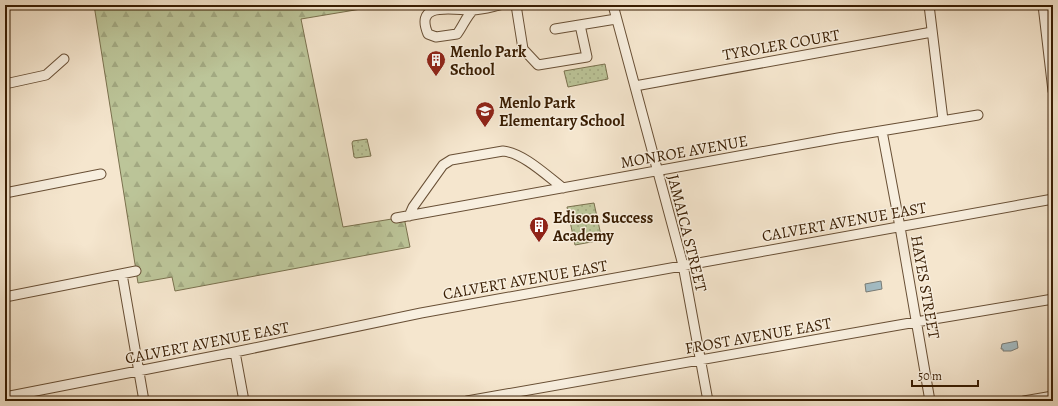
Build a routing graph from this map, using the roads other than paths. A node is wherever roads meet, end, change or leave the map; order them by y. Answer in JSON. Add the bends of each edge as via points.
{"nodes":[{"id":1,"x":500,"y":5,"type":"edge"},
{"id":2,"x":516,"y":5,"type":"edge"},
{"id":3,"x":613,"y":5,"type":"edge"},
{"id":4,"x":929,"y":5,"type":"edge"},
{"id":5,"x":1042,"y":5,"type":"edge"},
{"id":6,"x":473,"y":10,"type":"junction"},
{"id":7,"x":616,"y":19,"type":"junction"},
{"id":8,"x":580,"y":25,"type":"junction"},
{"id":9,"x":555,"y":29,"type":"dead end"},
{"id":10,"x":932,"y":32,"type":"junction"},
{"id":11,"x":64,"y":59,"type":"dead end"},
{"id":12,"x":5,"y":84,"type":"edge"},
{"id":13,"x":635,"y":86,"type":"junction"},
{"id":14,"x":1053,"y":91,"type":"edge"},
{"id":15,"x":978,"y":115,"type":"dead end"},
{"id":16,"x":944,"y":120,"type":"junction"},
{"id":17,"x":882,"y":131,"type":"junction"},
{"id":18,"x":657,"y":171,"type":"junction"},
{"id":19,"x":101,"y":174,"type":"dead end"},
{"id":20,"x":563,"y":188,"type":"junction"},
{"id":21,"x":5,"y":193,"type":"edge"},
{"id":22,"x":1053,"y":199,"type":"edge"},
{"id":23,"x":409,"y":216,"type":"junction"},
{"id":24,"x":396,"y":218,"type":"dead end"},
{"id":25,"x":900,"y":226,"type":"junction"},
{"id":26,"x":683,"y":265,"type":"junction"},
{"id":27,"x":136,"y":271,"type":"dead end"},
{"id":28,"x":122,"y":274,"type":"junction"},
{"id":29,"x":5,"y":297,"type":"edge"},
{"id":30,"x":1053,"y":299,"type":"edge"},
{"id":31,"x":916,"y":322,"type":"junction"},
{"id":32,"x":235,"y":352,"type":"junction"},
{"id":33,"x":701,"y":361,"type":"junction"},
{"id":34,"x":139,"y":371,"type":"junction"},
{"id":35,"x":1053,"y":396,"type":"edge"},
{"id":36,"x":5,"y":397,"type":"edge"},
{"id":37,"x":144,"y":401,"type":"edge"},
{"id":38,"x":244,"y":401,"type":"edge"},
{"id":39,"x":468,"y":401,"type":"edge"},
{"id":40,"x":708,"y":401,"type":"edge"},
{"id":41,"x":930,"y":401,"type":"edge"},
{"id":42,"x":1024,"y":401,"type":"edge"}],
"edges":[{"from":1,"to":6,"type":"street"},
{"from":2,"to":8,"type":"street","via":[[523,49],[538,65],[587,58]]},
{"from":3,"to":7,"type":"street","name":"JAMAICA STREET"},
{"from":4,"to":10,"type":"street"},
{"from":5,"to":14,"type":"street"},
{"from":6,"to":6,"type":"street","via":[[434,10],[428,13],[424,25],[428,34],[436,37],[457,34]]},
{"from":7,"to":8,"type":"street"},
{"from":7,"to":13,"type":"street","name":"JAMAICA STREET"},
{"from":8,"to":9,"type":"street"},
{"from":10,"to":13,"type":"street","name":"TYROLER COURT"},
{"from":10,"to":16,"type":"street"},
{"from":11,"to":12,"type":"street","via":[[46,75]]},
{"from":13,"to":18,"type":"street","name":"JAMAICA STREET"},
{"from":15,"to":16,"type":"street","name":"MONROE AVENUE"},
{"from":16,"to":17,"type":"street","name":"MONROE AVENUE"},
{"from":17,"to":18,"type":"street","name":"MONROE AVENUE"},
{"from":17,"to":25,"type":"street","name":"HAYES STREET"},
{"from":18,"to":20,"type":"street","name":"MONROE AVENUE"},
{"from":18,"to":26,"type":"street","name":"JAMAICA STREET"},
{"from":19,"to":21,"type":"street"},
{"from":20,"to":23,"type":"street","name":"MONROE AVENUE"},
{"from":20,"to":23,"type":"street","via":[[525,160],[509,152],[450,160],[443,165]]},
{"from":22,"to":25,"type":"street","name":"CALVERT AVENUE EAST"},
{"from":23,"to":24,"type":"street","name":"MONROE AVENUE"},
{"from":25,"to":26,"type":"street","name":"CALVERT AVENUE EAST"},
{"from":25,"to":31,"type":"street","name":"HAYES STREET"},
{"from":26,"to":32,"type":"street","name":"CALVERT AVENUE EAST","via":[[421,313]]},
{"from":26,"to":33,"type":"street","name":"JAMAICA STREET"},
{"from":27,"to":28,"type":"street"},
{"from":28,"to":29,"type":"street"},
{"from":28,"to":34,"type":"street"},
{"from":30,"to":31,"type":"street","name":"FROST AVENUE EAST"},
{"from":31,"to":33,"type":"street","name":"FROST AVENUE EAST"},
{"from":31,"to":41,"type":"street","name":"HAYES STREET"},
{"from":32,"to":34,"type":"street","name":"CALVERT AVENUE EAST"},
{"from":32,"to":38,"type":"street"},
{"from":33,"to":39,"type":"street","name":"FROST AVENUE EAST"},
{"from":33,"to":40,"type":"street","name":"JAMAICA STREET"},
{"from":34,"to":36,"type":"street","name":"CALVERT AVENUE EAST"},
{"from":34,"to":37,"type":"street"},
{"from":35,"to":42,"type":"street"}]}
